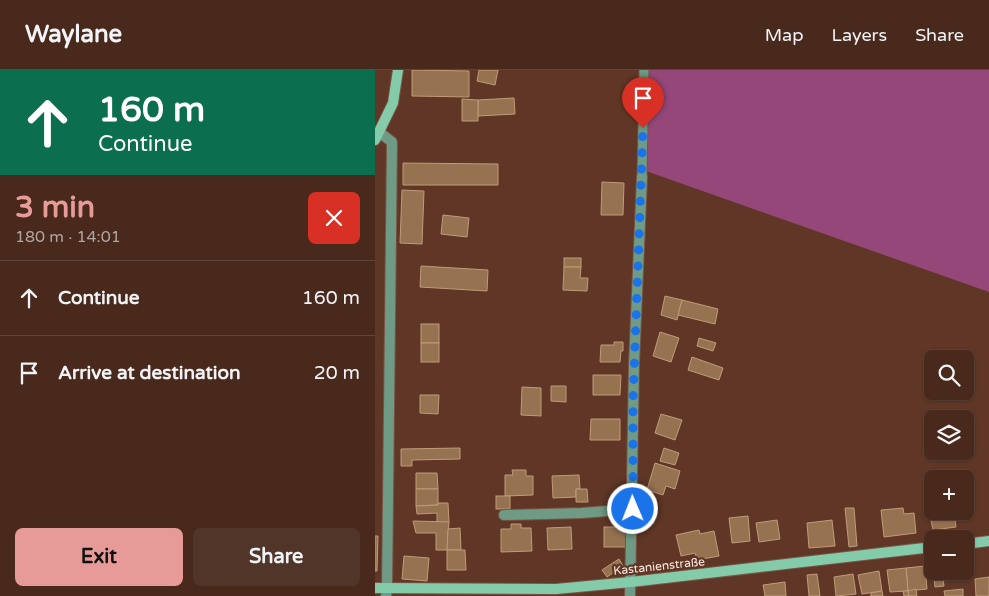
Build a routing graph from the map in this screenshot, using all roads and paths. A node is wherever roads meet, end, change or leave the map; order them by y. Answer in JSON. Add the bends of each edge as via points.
{"nodes":[{"id":1,"x":397,"y":70,"type":"edge"},
{"id":2,"x":644,"y":70,"type":"edge"},
{"id":3,"x":377,"y":136,"type":"edge"},
{"id":4,"x":642,"y":177,"type":"joint"},
{"id":5,"x":633,"y":509,"type":"junction"},
{"id":6,"x":504,"y":515,"type":"dead end"},
{"id":7,"x":989,"y":541,"type":"edge"},
{"id":8,"x":974,"y":543,"type":"edge"},
{"id":9,"x":924,"y":548,"type":"edge"},
{"id":10,"x":631,"y":582,"type":"junction"},
{"id":11,"x":375,"y":588,"type":"edge"},
{"id":12,"x":386,"y":593,"type":"edge"},
{"id":13,"x":630,"y":596,"type":"edge"}],
"edges":[{"from":1,"to":3,"type":"street","via":[[393,103]]},
{"from":2,"to":4,"type":"lane"},
{"from":3,"to":12,"type":"street","via":[[393,142]]},
{"from":4,"to":5,"type":"street","via":[[634,364]]},
{"from":5,"to":6,"type":"street"},
{"from":5,"to":10,"type":"street"},
{"from":7,"to":8,"type":"street"},
{"from":9,"to":10,"type":"street","name":"Kastanienstraße"},
{"from":10,"to":12,"type":"street","name":"Kastanienstraße","via":[[556,589]]},
{"from":10,"to":13,"type":"street"},
{"from":11,"to":12,"type":"street","name":"Kastanienstraße"}]}
